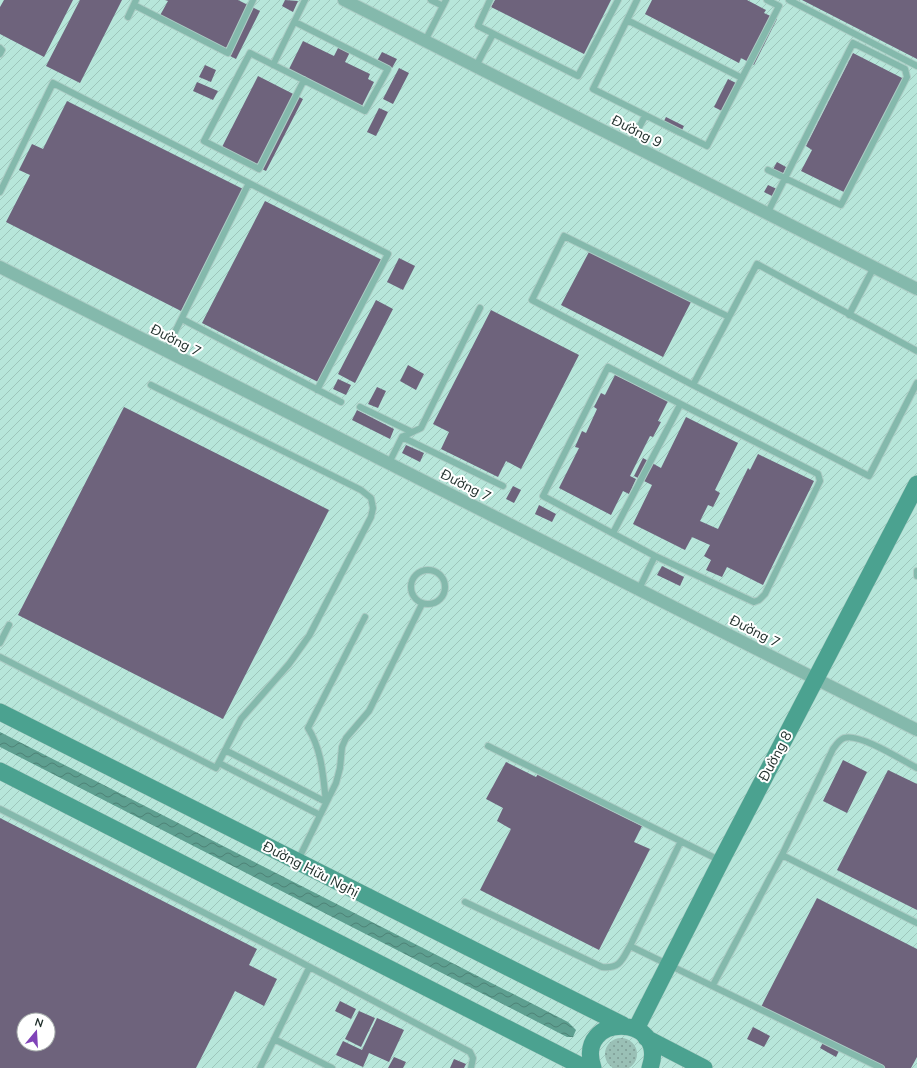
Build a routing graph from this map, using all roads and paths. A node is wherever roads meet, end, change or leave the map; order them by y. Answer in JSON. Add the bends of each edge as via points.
{"nodes":[{"id":1,"x":253,"y":0,"type":"edge"},
{"id":2,"x":305,"y":0,"type":"edge"},
{"id":3,"x":344,"y":0,"type":"edge"},
{"id":4,"x":431,"y":0,"type":"edge"},
{"id":5,"x":490,"y":0,"type":"edge"},
{"id":6,"x":618,"y":0,"type":"edge"},
{"id":7,"x":637,"y":0,"type":"edge"},
{"id":8,"x":768,"y":0,"type":"edge"},
{"id":9,"x":789,"y":0,"type":"edge"},
{"id":10,"x":135,"y":3,"type":"edge"},
{"id":11,"x":445,"y":3,"type":"edge"},
{"id":12,"x":128,"y":17,"type":"dead end"},
{"id":13,"x":627,"y":20,"type":"junction"},
{"id":14,"x":295,"y":22,"type":"junction"},
{"id":15,"x":493,"y":34,"type":"junction"},
{"id":16,"x":425,"y":41,"type":"junction"},
{"id":17,"x":0,"y":48,"type":"edge"},
{"id":18,"x":0,"y":54,"type":"edge"},
{"id":19,"x":273,"y":65,"type":"junction"},
{"id":20,"x":476,"y":66,"type":"junction"},
{"id":21,"x":917,"y":66,"type":"edge"},
{"id":22,"x":742,"y":78,"type":"junction"},
{"id":23,"x":304,"y":80,"type":"junction"},
{"id":24,"x":645,"y":116,"type":"junction"},
{"id":25,"x":630,"y":145,"type":"junction"},
{"id":26,"x":768,"y":170,"type":"dead end"},
{"id":27,"x":784,"y":179,"type":"junction"},
{"id":28,"x":249,"y":183,"type":"junction"},
{"id":29,"x":0,"y":192,"type":"edge"},
{"id":30,"x":767,"y":214,"type":"junction"},
{"id":31,"x":874,"y":267,"type":"junction"},
{"id":32,"x":0,"y":268,"type":"edge"},
{"id":33,"x":917,"y":290,"type":"edge"},
{"id":34,"x":480,"y":308,"type":"dead end"},
{"id":35,"x":849,"y":315,"type":"junction"},
{"id":36,"x":729,"y":317,"type":"junction"},
{"id":37,"x":182,"y":319,"type":"junction"},
{"id":38,"x":917,"y":350,"type":"edge"},
{"id":39,"x":165,"y":352,"type":"junction"},
{"id":40,"x":917,"y":383,"type":"edge"},
{"id":41,"x":151,"y":385,"type":"dead end"},
{"id":42,"x":693,"y":385,"type":"junction"},
{"id":43,"x":317,"y":390,"type":"junction"},
{"id":44,"x":341,"y":402,"type":"dead end"},
{"id":45,"x":680,"y":405,"type":"junction"},
{"id":46,"x":360,"y":407,"type":"dead end"},
{"id":47,"x":412,"y":432,"type":"junction"},
{"id":48,"x":402,"y":437,"type":"junction"},
{"id":49,"x":389,"y":463,"type":"junction"},
{"id":50,"x":917,"y":484,"type":"edge"},
{"id":51,"x":503,"y":486,"type":"dead end"},
{"id":52,"x":613,"y":533,"type":"junction"},
{"id":53,"x":655,"y":556,"type":"junction"},
{"id":54,"x":917,"y":571,"type":"edge"},
{"id":55,"x":917,"y":576,"type":"edge"},
{"id":56,"x":639,"y":589,"type":"junction"},
{"id":57,"x":422,"y":604,"type":"junction"},
{"id":58,"x":365,"y":617,"type":"dead end"},
{"id":59,"x":9,"y":624,"type":"dead end"},
{"id":60,"x":0,"y":643,"type":"edge"},
{"id":61,"x":0,"y":657,"type":"edge"},
{"id":62,"x":815,"y":679,"type":"junction"},
{"id":63,"x":0,"y":712,"type":"edge"},
{"id":64,"x":917,"y":730,"type":"edge"},
{"id":65,"x":488,"y":746,"type":"dead end"},
{"id":66,"x":225,"y":750,"type":"junction"},
{"id":67,"x":219,"y":763,"type":"junction"},
{"id":68,"x":917,"y":768,"type":"edge"},
{"id":69,"x":0,"y":771,"type":"edge"},
{"id":70,"x":326,"y":802,"type":"junction"},
{"id":71,"x":0,"y":809,"type":"edge"},
{"id":72,"x":320,"y":815,"type":"junction"},
{"id":73,"x":681,"y":841,"type":"junction"},
{"id":74,"x":782,"y":855,"type":"junction"},
{"id":75,"x":297,"y":861,"type":"junction"},
{"id":76,"x":721,"y":861,"type":"junction"},
{"id":77,"x":465,"y":902,"type":"dead end"},
{"id":78,"x":917,"y":923,"type":"edge"},
{"id":79,"x":630,"y":946,"type":"junction"},
{"id":80,"x":668,"y":964,"type":"junction"},
{"id":81,"x":309,"y":968,"type":"junction"},
{"id":82,"x":713,"y":985,"type":"junction"},
{"id":83,"x":635,"y":1031,"type":"junction"},
{"id":84,"x":274,"y":1038,"type":"junction"},
{"id":85,"x":260,"y":1068,"type":"edge"},
{"id":86,"x":332,"y":1068,"type":"edge"},
{"id":87,"x":471,"y":1068,"type":"edge"},
{"id":88,"x":585,"y":1068,"type":"edge"},
{"id":89,"x":593,"y":1068,"type":"edge"},
{"id":90,"x":650,"y":1068,"type":"edge"},
{"id":91,"x":704,"y":1068,"type":"edge"},
{"id":92,"x":881,"y":1068,"type":"edge"}],
"edges":[{"from":1,"to":10,"type":"lane","via":[[228,53]]},
{"from":2,"to":14,"type":"lane"},
{"from":3,"to":16,"type":"street","name":"Đường 9"},
{"from":4,"to":11,"type":"lane"},
{"from":5,"to":15,"type":"lane","via":[[478,26]]},
{"from":6,"to":15,"type":"lane","via":[[578,76]]},
{"from":7,"to":13,"type":"lane"},
{"from":8,"to":22,"type":"lane","via":[[779,6]]},
{"from":9,"to":21,"type":"lane"},
{"from":10,"to":12,"type":"lane"},
{"from":11,"to":16,"type":"lane"},
{"from":13,"to":22,"type":"lane"},
{"from":13,"to":24,"type":"lane","via":[[593,89]]},
{"from":14,"to":19,"type":"lane"},
{"from":14,"to":23,"type":"lane","via":[[388,69],[366,111]]},
{"from":15,"to":20,"type":"lane"},
{"from":16,"to":20,"type":"street","name":"Đường 9"},
{"from":17,"to":18,"type":"lane"},
{"from":19,"to":23,"type":"lane"},
{"from":19,"to":23,"type":"lane","via":[[250,53],[204,141],[259,169]]},
{"from":20,"to":25,"type":"street","name":"Đường 9"},
{"from":22,"to":24,"type":"lane","via":[[707,146]]},
{"from":24,"to":25,"type":"lane"},
{"from":25,"to":30,"type":"street","name":"Đường 9"},
{"from":26,"to":27,"type":"lane"},
{"from":27,"to":27,"type":"lane","via":[[853,43],[905,69],[907,77],[840,205]]},
{"from":27,"to":30,"type":"lane"},
{"from":28,"to":29,"type":"lane","via":[[53,83]]},
{"from":28,"to":37,"type":"lane"},
{"from":28,"to":43,"type":"lane","via":[[388,254]]},
{"from":30,"to":31,"type":"street","name":"Đường 9"},
{"from":31,"to":33,"type":"street","name":"Đường 9"},
{"from":31,"to":35,"type":"lane"},
{"from":32,"to":39,"type":"street","name":"Đường 7"},
{"from":34,"to":47,"type":"lane","via":[[421,428]]},
{"from":35,"to":36,"type":"lane","via":[[757,264]]},
{"from":35,"to":38,"type":"lane"},
{"from":36,"to":42,"type":"lane"},
{"from":36,"to":42,"type":"lane","via":[[564,236],[532,300]]},
{"from":37,"to":39,"type":"lane"},
{"from":37,"to":43,"type":"lane"},
{"from":39,"to":49,"type":"street","name":"Đường 7"},
{"from":40,"to":42,"type":"lane","via":[[869,476]]},
{"from":41,"to":66,"type":"lane","via":[[361,490],[372,501],[371,517],[309,636],[289,664],[241,719]]},
{"from":43,"to":44,"type":"lane"},
{"from":45,"to":52,"type":"lane"},
{"from":45,"to":52,"type":"lane","via":[[608,367],[543,496]]},
{"from":45,"to":53,"type":"lane","via":[[818,474],[820,481],[765,594],[759,600],[754,602]]},
{"from":46,"to":47,"type":"lane"},
{"from":47,"to":48,"type":"lane"},
{"from":48,"to":49,"type":"lane"},
{"from":48,"to":51,"type":"lane"},
{"from":49,"to":56,"type":"street","name":"Đường 7"},
{"from":50,"to":62,"type":"main road","name":"Đường 8"},
{"from":52,"to":53,"type":"lane"},
{"from":53,"to":56,"type":"lane"},
{"from":54,"to":55,"type":"lane"},
{"from":56,"to":62,"type":"street","name":"Đường 7"},
{"from":57,"to":57,"type":"lane","via":[[433,604],[442,597],[443,581],[436,572],[425,570],[412,580],[411,591]]},
{"from":57,"to":70,"type":"lane","via":[[372,706],[346,738],[336,783]]},
{"from":58,"to":70,"type":"lane","via":[[308,728],[319,750]]},
{"from":59,"to":60,"type":"lane"},
{"from":61,"to":67,"type":"lane","via":[[216,768]]},
{"from":62,"to":64,"type":"street","name":"Đường 7"},
{"from":62,"to":76,"type":"main road","name":"Đường 8"},
{"from":63,"to":75,"type":"main road","name":"Đường Hữu Nghị"},
{"from":65,"to":73,"type":"lane"},
{"from":66,"to":67,"type":"lane"},
{"from":66,"to":70,"type":"lane"},
{"from":67,"to":72,"type":"lane"},
{"from":68,"to":74,"type":"lane","via":[[864,741],[851,738],[839,741]]},
{"from":69,"to":88,"type":"main road"},
{"from":70,"to":72,"type":"lane"},
{"from":71,"to":81,"type":"lane"},
{"from":72,"to":75,"type":"lane"},
{"from":73,"to":76,"type":"lane"},
{"from":73,"to":79,"type":"lane"},
{"from":74,"to":78,"type":"lane"},
{"from":74,"to":82,"type":"lane"},
{"from":75,"to":83,"type":"main road","name":"Đường Hữu Nghị"},
{"from":76,"to":80,"type":"main road","name":"Đường 8"},
{"from":77,"to":79,"type":"lane","via":[[602,967],[617,966]]},
{"from":79,"to":80,"type":"lane"},
{"from":80,"to":82,"type":"lane"},
{"from":80,"to":83,"type":"main road","name":"Đường 8"},
{"from":81,"to":84,"type":"lane"},
{"from":81,"to":87,"type":"lane","via":[[470,1052],[473,1058]]},
{"from":82,"to":92,"type":"lane"},
{"from":83,"to":89,"type":"main road","via":[[616,1026],[603,1031],[594,1041],[591,1054]]},
{"from":83,"to":90,"type":"main road","via":[[652,1050]]},
{"from":83,"to":91,"type":"main road","name":"Đường Hữu Nghị"},
{"from":84,"to":85,"type":"lane"},
{"from":84,"to":86,"type":"lane"}]}
